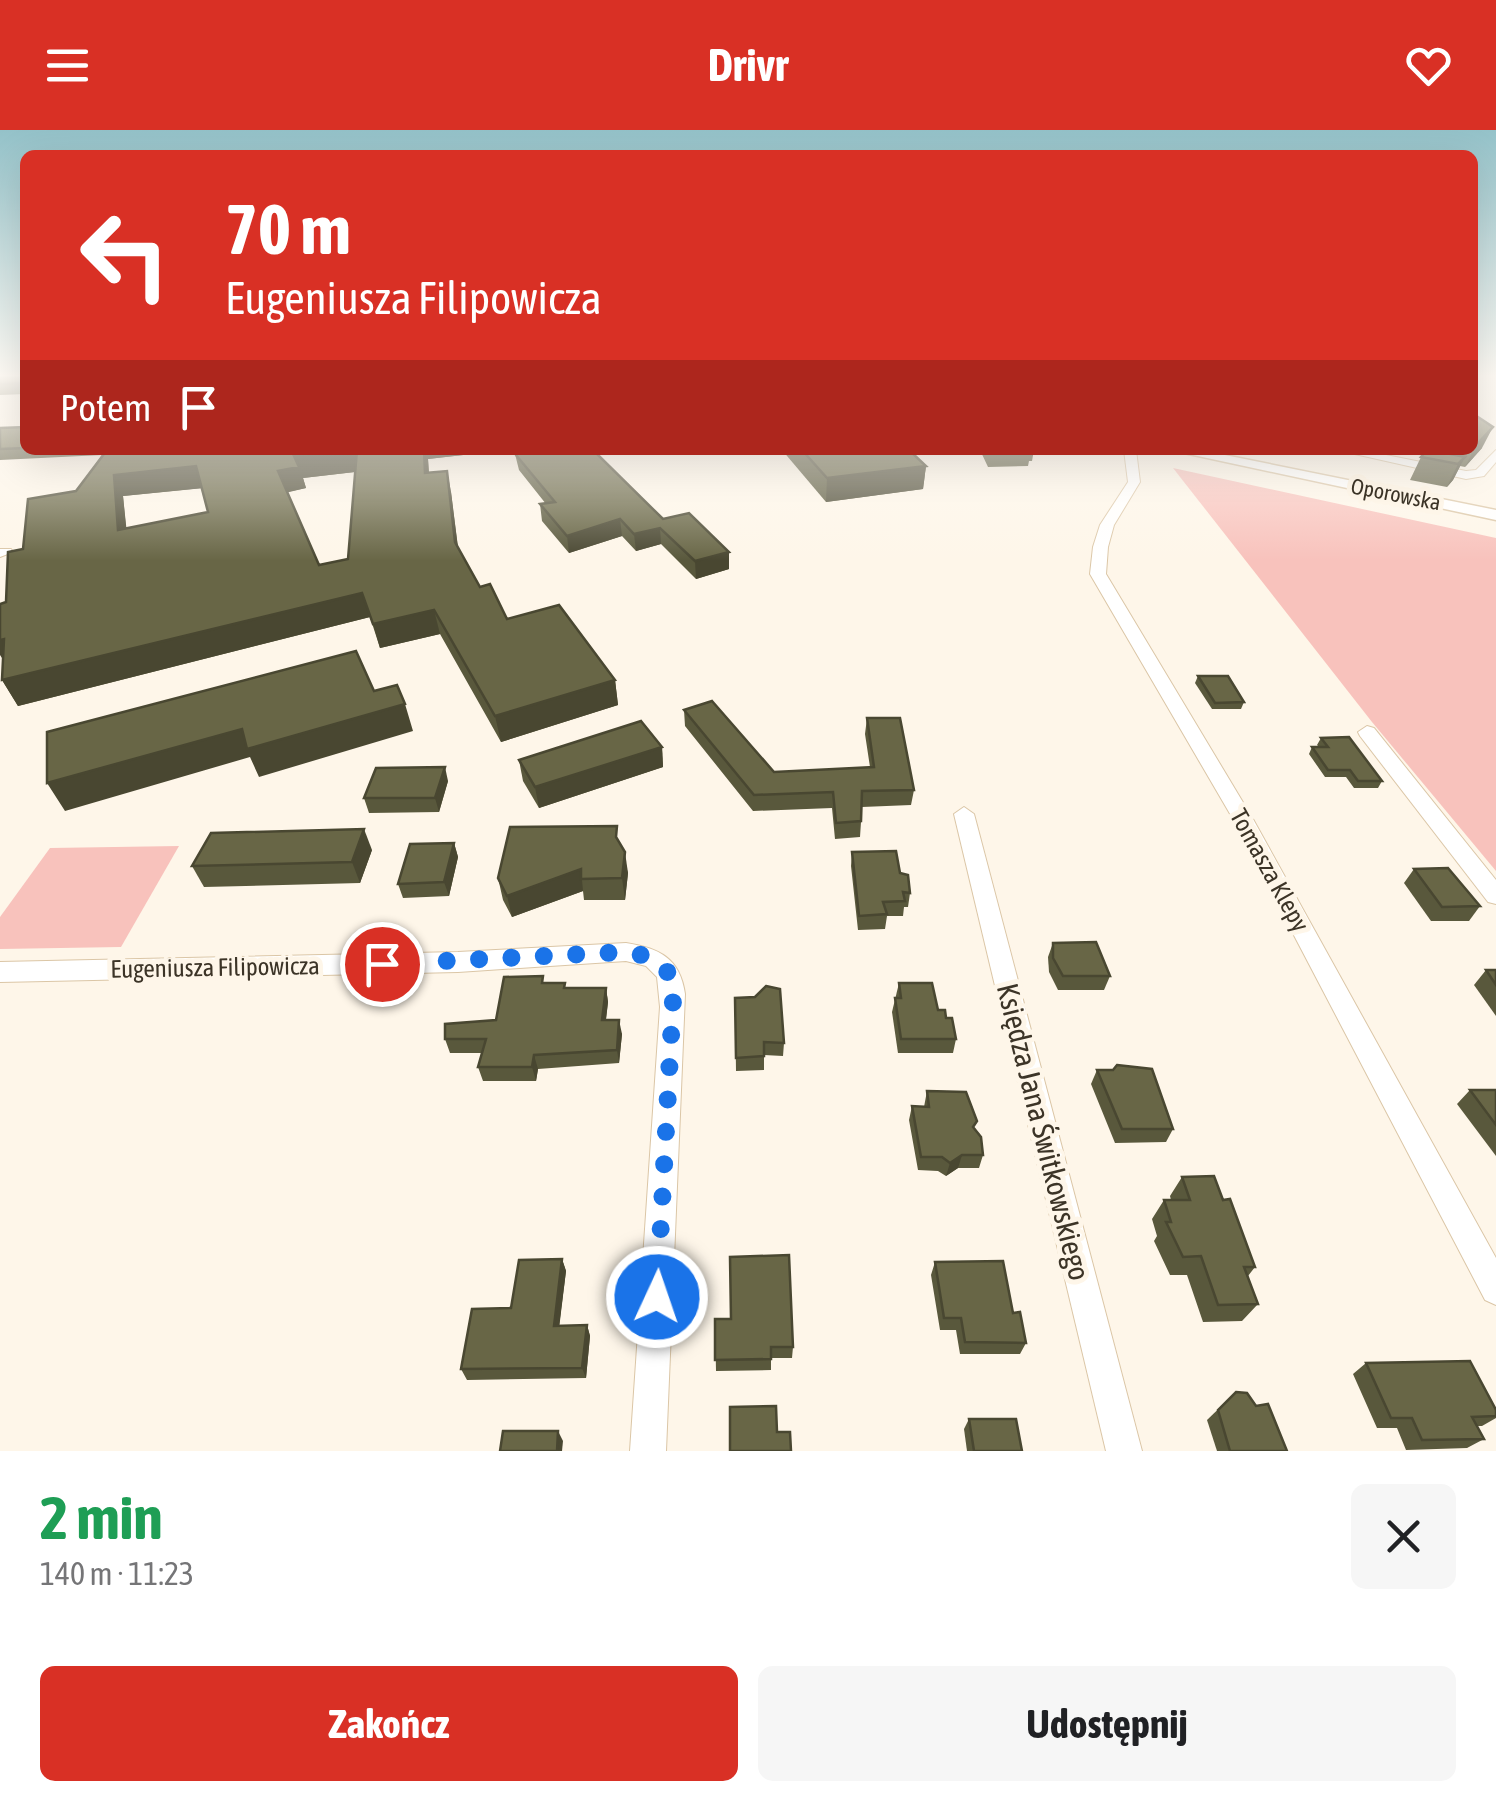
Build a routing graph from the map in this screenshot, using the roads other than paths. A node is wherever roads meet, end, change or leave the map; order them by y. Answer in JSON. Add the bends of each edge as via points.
{"nodes":[{"id":1,"x":1496,"y":454,"type":"edge"},
{"id":2,"x":1131,"y":455,"type":"edge"},
{"id":3,"x":1203,"y":455,"type":"edge"},
{"id":4,"x":1368,"y":455,"type":"edge"},
{"id":5,"x":1496,"y":514,"type":"edge"},
{"id":6,"x":1367,"y":732,"type":"dead end"},
{"id":7,"x":964,"y":814,"type":"dead end"},
{"id":8,"x":1496,"y":896,"type":"edge"},
{"id":9,"x":0,"y":972,"type":"edge"},
{"id":10,"x":1496,"y":1289,"type":"edge"},
{"id":11,"x":648,"y":1451,"type":"edge"},
{"id":12,"x":1124,"y":1451,"type":"edge"}],
"edges":[{"from":1,"to":4,"type":"street","via":[[1480,473],[1466,475]]},
{"from":2,"to":10,"type":"street","name":"Tomasza Klepy","via":[[1134,482],[1098,544],[1098,574],[1244,819]]},
{"from":3,"to":5,"type":"street","name":"Oporowska"},
{"from":6,"to":8,"type":"street"},
{"from":7,"to":12,"type":"street","name":"Księdza Jana Świtkowskiego"},
{"from":9,"to":11,"type":"street","name":"Eugeniusza Filipowicza","via":[[626,952],[647,954],[665,967],[674,982]]}]}
